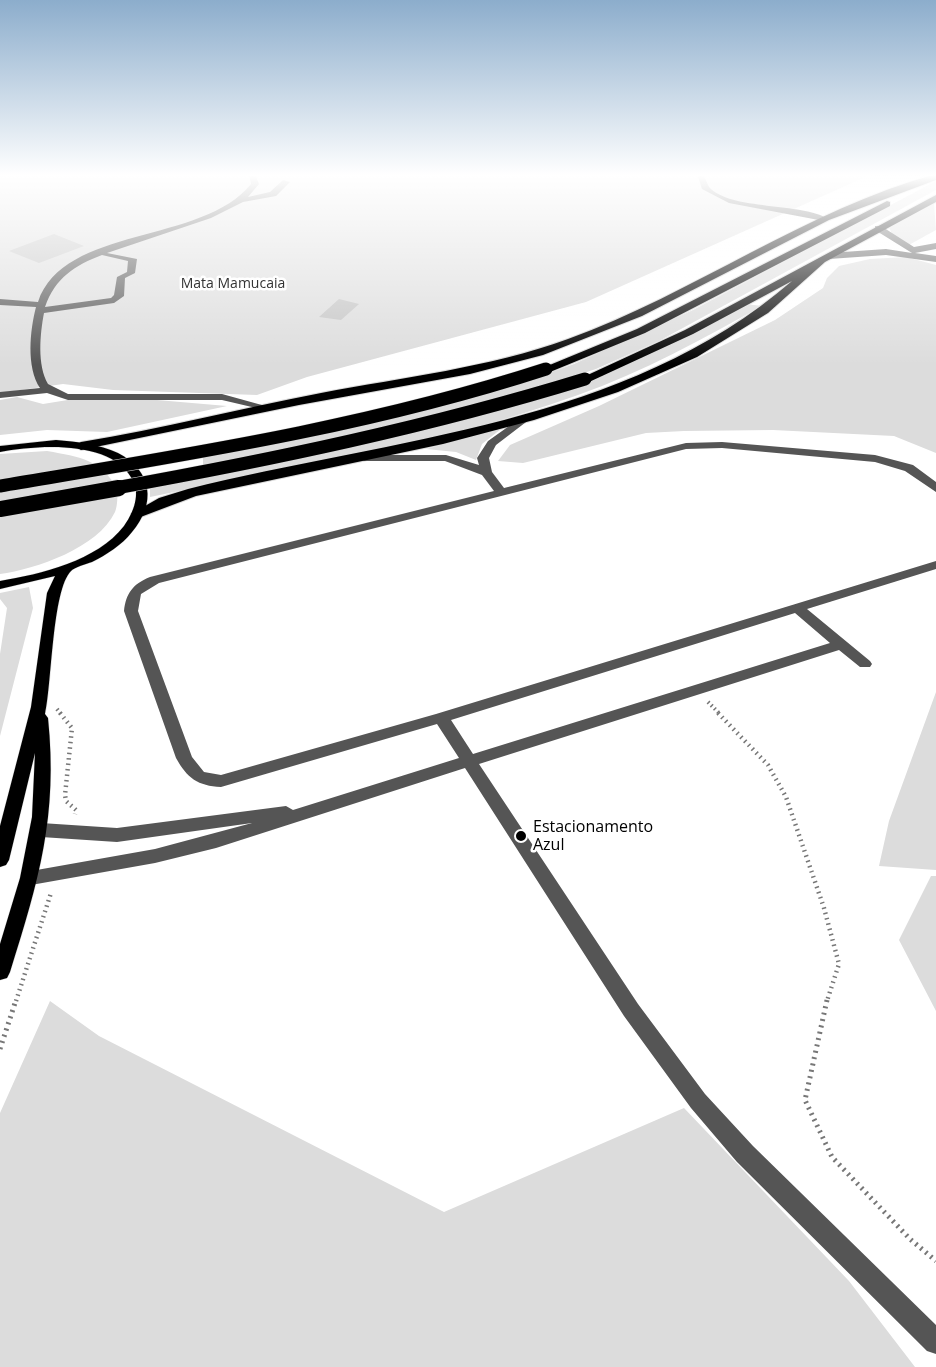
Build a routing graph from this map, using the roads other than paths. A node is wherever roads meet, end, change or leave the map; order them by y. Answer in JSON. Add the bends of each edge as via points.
{"nodes":[{"id":1,"x":151,"y":238,"type":"edge"},
{"id":2,"x":787,"y":238,"type":"edge"},
{"id":3,"x":821,"y":238,"type":"edge"},
{"id":4,"x":860,"y":238,"type":"edge"},
{"id":5,"x":893,"y":238,"type":"edge"},
{"id":6,"x":936,"y":246,"type":"edge"},
{"id":7,"x":911,"y":250,"type":"junction"},
{"id":8,"x":900,"y":253,"type":"junction"},
{"id":9,"x":97,"y":254,"type":"junction"},
{"id":10,"x":827,"y":256,"type":"junction"},
{"id":11,"x":925,"y":256,"type":"junction"},
{"id":12,"x":936,"y":259,"type":"edge"},
{"id":13,"x":0,"y":302,"type":"edge"},
{"id":14,"x":40,"y":308,"type":"junction"},
{"id":15,"x":47,"y":390,"type":"junction"},
{"id":16,"x":0,"y":395,"type":"edge"},
{"id":17,"x":265,"y":409,"type":"junction"},
{"id":18,"x":526,"y":417,"type":"junction"},
{"id":19,"x":81,"y":446,"type":"junction"},
{"id":20,"x":0,"y":449,"type":"edge"},
{"id":21,"x":364,"y":458,"type":"junction"},
{"id":22,"x":486,"y":472,"type":"junction"},
{"id":23,"x":0,"y":486,"type":"edge"},
{"id":24,"x":936,"y":488,"type":"edge"},
{"id":25,"x":501,"y":492,"type":"junction"},
{"id":26,"x":0,"y":508,"type":"edge"},
{"id":27,"x":138,"y":514,"type":"junction"},
{"id":28,"x":936,"y":565,"type":"edge"},
{"id":29,"x":65,"y":569,"type":"junction"},
{"id":30,"x":0,"y":585,"type":"edge"},
{"id":31,"x":796,"y":607,"type":"junction"},
{"id":32,"x":841,"y":644,"type":"junction"},
{"id":33,"x":865,"y":664,"type":"dead end"},
{"id":34,"x":46,"y":705,"type":"junction"},
{"id":35,"x":441,"y":718,"type":"junction"},
{"id":36,"x":469,"y":763,"type":"junction"},
{"id":37,"x":318,"y":807,"type":"junction"},
{"id":38,"x":41,"y":830,"type":"junction"},
{"id":39,"x":0,"y":860,"type":"edge"},
{"id":40,"x":31,"y":878,"type":"junction"},
{"id":41,"x":0,"y":972,"type":"edge"},
{"id":42,"x":936,"y":1342,"type":"edge"}],
"edges":[{"from":1,"to":9,"type":"street"},
{"from":2,"to":17,"type":"highway","via":[[627,318],[572,341],[500,364],[425,381]]},
{"from":3,"to":23,"type":"highway","bridge":true,"via":[[640,331],[484,390],[403,411]]},
{"from":4,"to":10,"type":"highway"},
{"from":5,"to":7,"type":"street"},
{"from":6,"to":7,"type":"street"},
{"from":7,"to":8,"type":"street"},
{"from":7,"to":11,"type":"street"},
{"from":8,"to":10,"type":"street"},
{"from":8,"to":11,"type":"street"},
{"from":9,"to":14,"type":"street","via":[[57,275]]},
{"from":9,"to":14,"type":"street","via":[[133,259],[131,273],[121,277],[119,296],[108,302]]},
{"from":10,"to":18,"type":"highway","via":[[800,285],[766,311],[713,343],[606,391]]},
{"from":10,"to":26,"type":"highway","bridge":true,"via":[[689,332],[585,379],[479,413],[382,437]]},
{"from":11,"to":12,"type":"street"},
{"from":13,"to":14,"type":"street"},
{"from":14,"to":15,"type":"street","via":[[36,361],[40,381]]},
{"from":15,"to":16,"type":"street"},
{"from":15,"to":17,"type":"street","via":[[80,398],[222,397]]},
{"from":17,"to":19,"type":"highway","via":[[171,431]]},
{"from":18,"to":21,"type":"highway"},
{"from":18,"to":22,"type":"street","via":[[486,451]]},
{"from":19,"to":20,"type":"main road","via":[[47,443]]},
{"from":19,"to":27,"type":"main road","via":[[113,455],[134,471],[144,491]]},
{"from":21,"to":22,"type":"street","via":[[446,458]]},
{"from":21,"to":27,"type":"highway","via":[[193,492]]},
{"from":22,"to":25,"type":"street"},
{"from":24,"to":25,"type":"street","via":[[909,468],[875,459],[705,444]]},
{"from":25,"to":35,"type":"street","via":[[181,573],[144,584],[131,598],[131,611],[184,758],[204,781],[221,782]]},
{"from":27,"to":29,"type":"main road","via":[[123,534],[98,553]]},
{"from":28,"to":31,"type":"street"},
{"from":29,"to":30,"type":"main road"},
{"from":29,"to":34,"type":"main road","via":[[54,593]]},
{"from":31,"to":32,"type":"street"},
{"from":31,"to":35,"type":"street"},
{"from":32,"to":33,"type":"street"},
{"from":32,"to":36,"type":"street"},
{"from":34,"to":38,"type":"main road"},
{"from":34,"to":39,"type":"main road"},
{"from":35,"to":36,"type":"street"},
{"from":36,"to":37,"type":"street"},
{"from":36,"to":42,"type":"street","via":[[631,1010],[698,1101],[745,1154]]},
{"from":37,"to":38,"type":"street","via":[[117,835]]},
{"from":37,"to":40,"type":"street","via":[[269,825],[155,856]]},
{"from":38,"to":40,"type":"main road"},
{"from":40,"to":41,"type":"main road"}]}
